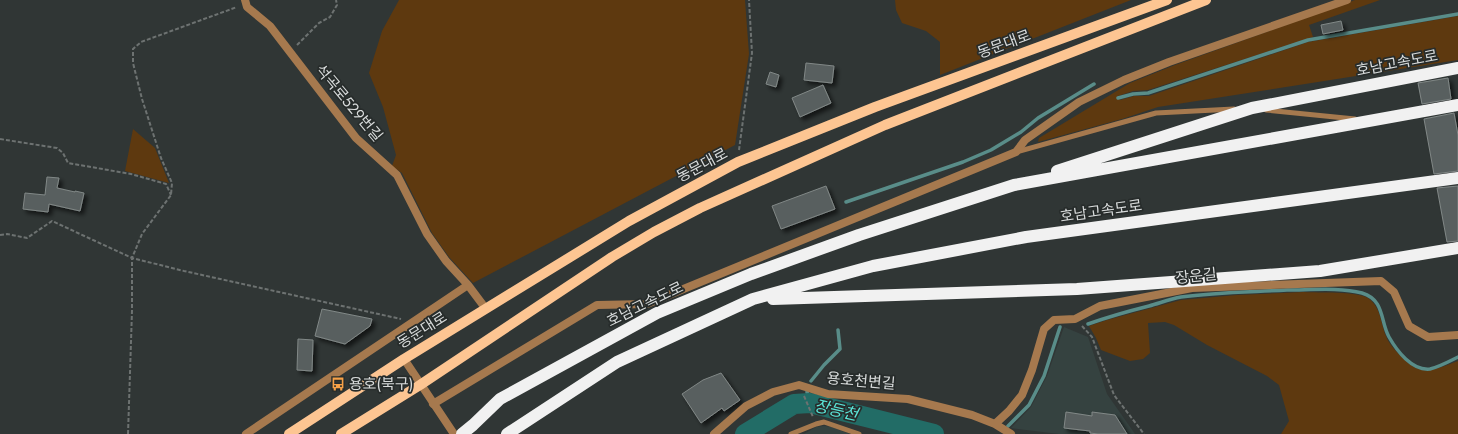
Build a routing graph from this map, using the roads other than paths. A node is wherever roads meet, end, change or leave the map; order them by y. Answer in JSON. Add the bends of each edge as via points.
{"nodes":[{"id":1,"x":1167,"y":0,"type":"edge"},
{"id":2,"x":1206,"y":0,"type":"edge"},
{"id":3,"x":1347,"y":0,"type":"edge"},
{"id":4,"x":246,"y":4,"type":"edge"},
{"id":5,"x":1458,"y":68,"type":"edge"},
{"id":6,"x":1458,"y":105,"type":"edge"},
{"id":7,"x":1252,"y":108,"type":"junction"},
{"id":8,"x":1372,"y":121,"type":"junction"},
{"id":9,"x":1016,"y":152,"type":"junction"},
{"id":10,"x":1458,"y":178,"type":"edge"},
{"id":11,"x":859,"y":235,"type":"junction"},
{"id":12,"x":1458,"y":248,"type":"edge"},
{"id":13,"x":468,"y":285,"type":"junction"},
{"id":14,"x":753,"y":299,"type":"junction"},
{"id":15,"x":486,"y":309,"type":"junction"},
{"id":16,"x":1458,"y":335,"type":"edge"},
{"id":17,"x":404,"y":359,"type":"junction"},
{"id":18,"x":420,"y":385,"type":"junction"},
{"id":19,"x":433,"y":404,"type":"junction"},
{"id":20,"x":995,"y":424,"type":"junction"},
{"id":21,"x":246,"y":434,"type":"edge"},
{"id":22,"x":290,"y":434,"type":"edge"},
{"id":23,"x":341,"y":434,"type":"edge"},
{"id":24,"x":454,"y":434,"type":"edge"},
{"id":25,"x":462,"y":434,"type":"edge"},
{"id":26,"x":507,"y":434,"type":"edge"},
{"id":27,"x":714,"y":434,"type":"edge"},
{"id":28,"x":792,"y":434,"type":"edge"},
{"id":29,"x":859,"y":434,"type":"edge"},
{"id":30,"x":1011,"y":434,"type":"edge"}],
"edges":[{"from":1,"to":15,"type":"main road","name":"동문대로","via":[[875,107],[738,162],[629,221]]},
{"from":2,"to":18,"type":"main road","via":[[885,125],[700,208],[612,257]]},
{"from":3,"to":9,"type":"street","via":[[1124,80],[1079,102],[1025,140]]},
{"from":4,"to":13,"type":"street","name":"석곡로529번길","via":[[270,26],[356,138],[397,175],[427,234],[446,261]]},
{"from":5,"to":7,"type":"highway","name":"호남고속도로"},
{"from":6,"to":8,"type":"highway","name":"호남고속도로"},
{"from":7,"to":8,"type":"lane"},
{"from":7,"to":9,"type":"lane","via":[[1156,113]]},
{"from":7,"to":11,"type":"highway","name":"호남고속도로"},
{"from":8,"to":11,"type":"highway","name":"호남고속도로","via":[[1014,185]]},
{"from":9,"to":19,"type":"street","via":[[647,304],[597,305]]},
{"from":10,"to":14,"type":"highway","name":"호남고속도로","via":[[1026,237],[873,266]]},
{"from":11,"to":25,"type":"highway","name":"호남고속도로","via":[[751,274],[657,313],[500,399]]},
{"from":12,"to":14,"type":"highway","name":"호남고속도로","via":[[1320,271],[1077,289]]},
{"from":13,"to":15,"type":"street","name":"석곡로529번길"},
{"from":13,"to":21,"type":"street"},
{"from":14,"to":26,"type":"highway","name":"호남고속도로","via":[[618,362]]},
{"from":15,"to":17,"type":"main road","name":"동문대로"},
{"from":16,"to":20,"type":"street","name":"장운길","via":[[1428,337],[1409,326],[1394,292],[1381,281],[1192,288],[1100,306],[1075,319],[1054,320],[1044,329],[1022,395]]},
{"from":17,"to":18,"type":"street"},
{"from":17,"to":22,"type":"main road","name":"동문대로"},
{"from":18,"to":19,"type":"street"},
{"from":18,"to":23,"type":"main road"},
{"from":19,"to":24,"type":"street"},
{"from":20,"to":27,"type":"street","name":"용호천변길","via":[[972,415],[908,399],[828,394],[799,385],[774,392],[746,406]]},
{"from":20,"to":30,"type":"street"},
{"from":28,"to":29,"type":"lane","via":[[824,422]]}]}
